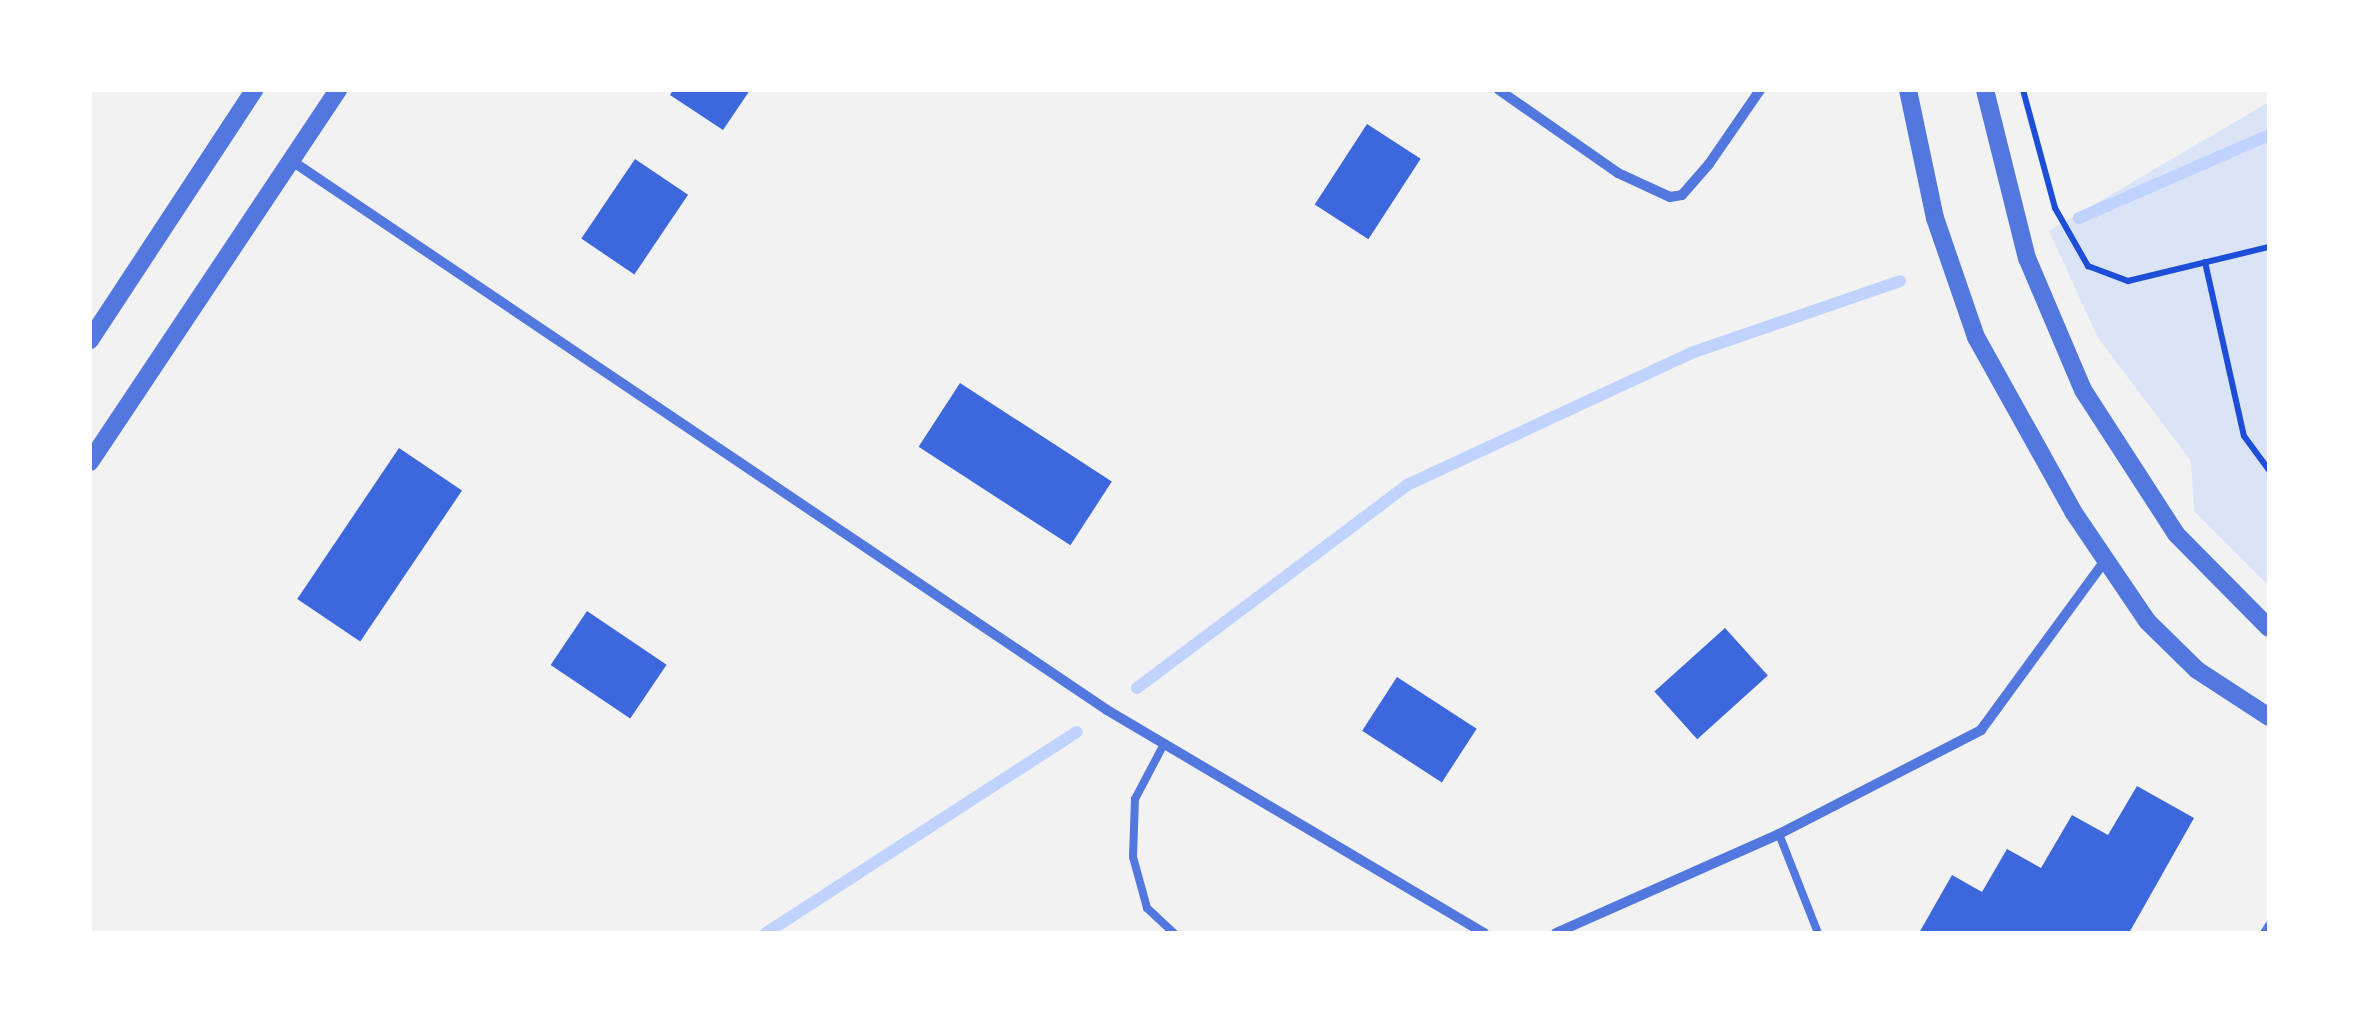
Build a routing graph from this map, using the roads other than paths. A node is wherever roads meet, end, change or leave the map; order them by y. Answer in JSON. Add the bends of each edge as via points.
{"nodes":[{"id":1,"x":254,"y":90,"type":"edge"},
{"id":2,"x":338,"y":90,"type":"edge"},
{"id":3,"x":1499,"y":90,"type":"edge"},
{"id":4,"x":1760,"y":90,"type":"edge"},
{"id":5,"x":1908,"y":90,"type":"edge"},
{"id":6,"x":1985,"y":90,"type":"edge"},
{"id":7,"x":292,"y":161,"type":"junction"},
{"id":8,"x":90,"y":340,"type":"edge"},
{"id":9,"x":90,"y":462,"type":"edge"},
{"id":10,"x":2104,"y":562,"type":"junction"},
{"id":11,"x":2269,"y":628,"type":"edge"},
{"id":12,"x":2269,"y":717,"type":"edge"},
{"id":13,"x":1164,"y":744,"type":"junction"},
{"id":14,"x":1779,"y":834,"type":"junction"},
{"id":15,"x":2269,"y":925,"type":"edge"},
{"id":16,"x":1575,"y":929,"type":"edge"},
{"id":17,"x":1174,"y":933,"type":"edge"},
{"id":18,"x":1484,"y":933,"type":"edge"},
{"id":19,"x":1556,"y":933,"type":"edge"},
{"id":20,"x":1818,"y":933,"type":"edge"},
{"id":21,"x":2264,"y":933,"type":"edge"}],
"edges":[{"from":1,"to":8,"type":"street"},
{"from":2,"to":7,"type":"street"},
{"from":3,"to":4,"type":"street","via":[[1618,172],[1670,196],[1682,194],[1709,164]]},
{"from":5,"to":10,"type":"street","via":[[1935,218],[1976,337]]},
{"from":6,"to":11,"type":"street","via":[[2027,258],[2083,390],[2168,523]]},
{"from":7,"to":9,"type":"street"},
{"from":7,"to":13,"type":"street"},
{"from":10,"to":12,"type":"street","via":[[2171,646]]},
{"from":10,"to":14,"type":"street","via":[[1981,730]]},
{"from":13,"to":17,"type":"lane","via":[[1136,800],[1133,857],[1147,908]]},
{"from":13,"to":18,"type":"street"},
{"from":14,"to":16,"type":"street"},
{"from":14,"to":20,"type":"lane"},
{"from":15,"to":21,"type":"lane"},
{"from":16,"to":19,"type":"street"}]}
